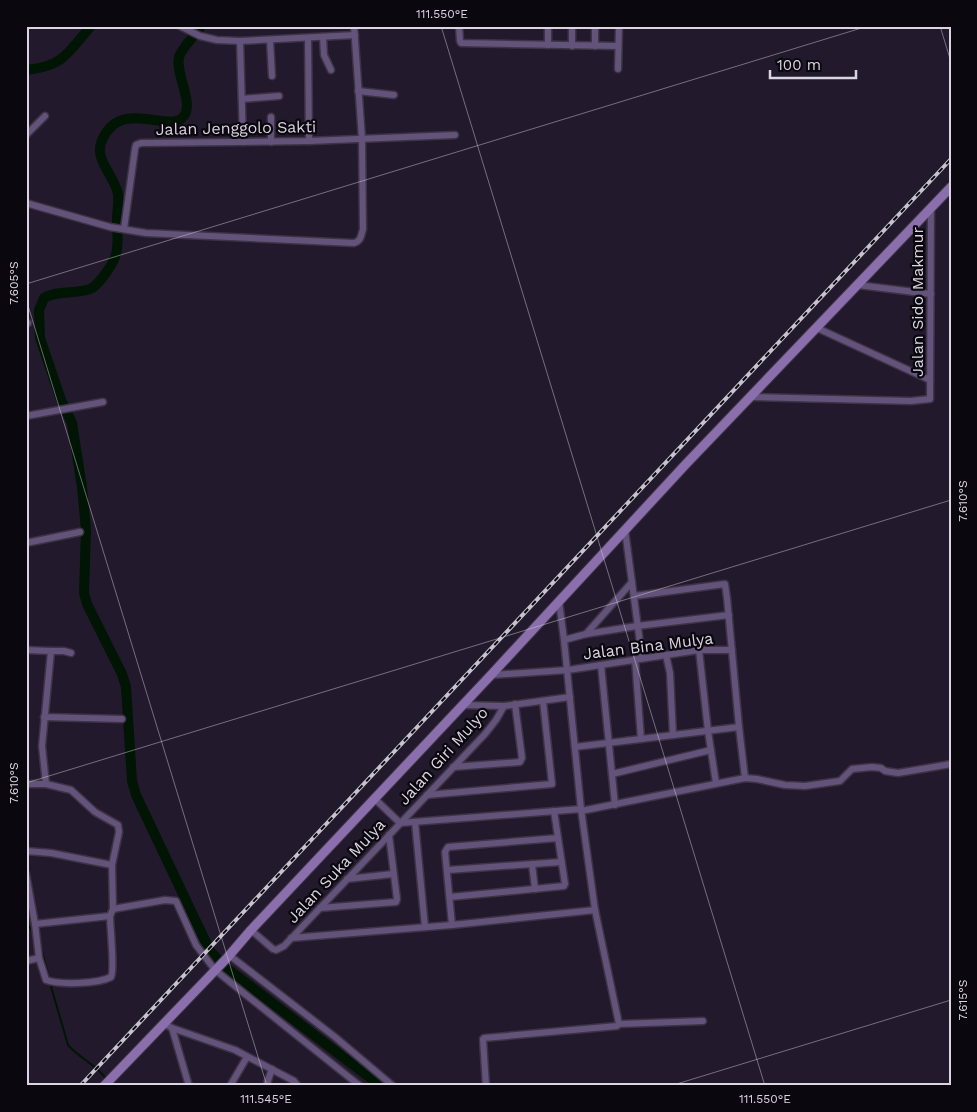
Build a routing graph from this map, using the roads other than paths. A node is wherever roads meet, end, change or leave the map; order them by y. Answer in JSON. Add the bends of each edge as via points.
{"nodes":[{"id":1,"x":180,"y":26,"type":"edge"},
{"id":2,"x":354,"y":26,"type":"edge"},
{"id":3,"x":459,"y":26,"type":"edge"},
{"id":4,"x":548,"y":26,"type":"edge"},
{"id":5,"x":572,"y":26,"type":"edge"},
{"id":6,"x":595,"y":26,"type":"edge"},
{"id":7,"x":619,"y":26,"type":"edge"},
{"id":8,"x":355,"y":35,"type":"junction"},
{"id":9,"x":323,"y":37,"type":"junction"},
{"id":10,"x":308,"y":38,"type":"junction"},
{"id":11,"x":270,"y":40,"type":"junction"},
{"id":12,"x":240,"y":41,"type":"junction"},
{"id":13,"x":548,"y":45,"type":"junction"},
{"id":14,"x":572,"y":46,"type":"junction"},
{"id":15,"x":595,"y":46,"type":"junction"},
{"id":16,"x":618,"y":46,"type":"junction"},
{"id":17,"x":618,"y":69,"type":"dead end"},
{"id":18,"x":331,"y":70,"type":"dead end"},
{"id":19,"x":272,"y":76,"type":"dead end"},
{"id":20,"x":358,"y":91,"type":"junction"},
{"id":21,"x":394,"y":95,"type":"dead end"},
{"id":22,"x":279,"y":96,"type":"dead end"},
{"id":23,"x":242,"y":99,"type":"junction"},
{"id":24,"x":45,"y":116,"type":"dead end"},
{"id":25,"x":271,"y":117,"type":"dead end"},
{"id":26,"x":26,"y":135,"type":"edge"},
{"id":27,"x":455,"y":135,"type":"dead end"},
{"id":28,"x":362,"y":139,"type":"junction"},
{"id":29,"x":309,"y":141,"type":"junction"},
{"id":30,"x":243,"y":142,"type":"junction"},
{"id":31,"x":271,"y":142,"type":"junction"},
{"id":32,"x":951,"y":187,"type":"edge"},
{"id":33,"x":26,"y":203,"type":"edge"},
{"id":34,"x":931,"y":207,"type":"junction"},
{"id":35,"x":123,"y":229,"type":"junction"},
{"id":36,"x":858,"y":285,"type":"junction"},
{"id":37,"x":931,"y":294,"type":"junction"},
{"id":38,"x":817,"y":328,"type":"junction"},
{"id":39,"x":930,"y":380,"type":"junction"},
{"id":40,"x":751,"y":397,"type":"junction"},
{"id":41,"x":103,"y":402,"type":"dead end"},
{"id":42,"x":26,"y":416,"type":"edge"},
{"id":43,"x":625,"y":530,"type":"junction"},
{"id":44,"x":80,"y":532,"type":"dead end"},
{"id":45,"x":26,"y":543,"type":"edge"},
{"id":46,"x":632,"y":582,"type":"junction"},
{"id":47,"x":634,"y":596,"type":"junction"},
{"id":48,"x":559,"y":601,"type":"junction"},
{"id":49,"x":729,"y":615,"type":"junction"},
{"id":50,"x":637,"y":626,"type":"junction"},
{"id":51,"x":586,"y":634,"type":"junction"},
{"id":52,"x":564,"y":640,"type":"junction"},
{"id":53,"x":26,"y":650,"type":"edge"},
{"id":54,"x":699,"y":650,"type":"junction"},
{"id":55,"x":732,"y":650,"type":"junction"},
{"id":56,"x":50,"y":652,"type":"junction"},
{"id":57,"x":71,"y":653,"type":"dead end"},
{"id":58,"x":666,"y":655,"type":"junction"},
{"id":59,"x":639,"y":659,"type":"junction"},
{"id":60,"x":601,"y":665,"type":"junction"},
{"id":61,"x":568,"y":670,"type":"junction"},
{"id":62,"x":491,"y":675,"type":"junction"},
{"id":63,"x":570,"y":697,"type":"junction"},
{"id":64,"x":542,"y":701,"type":"junction"},
{"id":65,"x":515,"y":704,"type":"junction"},
{"id":66,"x":462,"y":705,"type":"junction"},
{"id":67,"x":504,"y":706,"type":"junction"},
{"id":68,"x":44,"y":718,"type":"junction"},
{"id":69,"x":122,"y":719,"type":"dead end"},
{"id":70,"x":738,"y":727,"type":"junction"},
{"id":71,"x":708,"y":731,"type":"junction"},
{"id":72,"x":673,"y":735,"type":"junction"},
{"id":73,"x":642,"y":739,"type":"junction"},
{"id":74,"x":609,"y":743,"type":"junction"},
{"id":75,"x":575,"y":747,"type":"junction"},
{"id":76,"x":711,"y":750,"type":"junction"},
{"id":77,"x":951,"y":764,"type":"edge"},
{"id":78,"x":453,"y":767,"type":"junction"},
{"id":79,"x":612,"y":774,"type":"junction"},
{"id":80,"x":745,"y":778,"type":"junction"},
{"id":81,"x":716,"y":783,"type":"junction"},
{"id":82,"x":26,"y":784,"type":"edge"},
{"id":83,"x":46,"y":784,"type":"junction"},
{"id":84,"x":427,"y":795,"type":"junction"},
{"id":85,"x":374,"y":798,"type":"junction"},
{"id":86,"x":615,"y":805,"type":"junction"},
{"id":87,"x":581,"y":810,"type":"junction"},
{"id":88,"x":554,"y":811,"type":"junction"},
{"id":89,"x":415,"y":822,"type":"junction"},
{"id":90,"x":400,"y":823,"type":"junction"},
{"id":91,"x":389,"y":835,"type":"junction"},
{"id":92,"x":558,"y":838,"type":"junction"},
{"id":93,"x":26,"y":851,"type":"edge"},
{"id":94,"x":561,"y":862,"type":"junction"},
{"id":95,"x":532,"y":864,"type":"junction"},
{"id":96,"x":112,"y":865,"type":"junction"},
{"id":97,"x":448,"y":870,"type":"junction"},
{"id":98,"x":26,"y":874,"type":"edge"},
{"id":99,"x":393,"y":874,"type":"junction"},
{"id":100,"x":348,"y":879,"type":"junction"},
{"id":101,"x":535,"y":889,"type":"junction"},
{"id":102,"x":450,"y":897,"type":"junction"},
{"id":103,"x":320,"y":908,"type":"junction"},
{"id":104,"x":595,"y":910,"type":"junction"},
{"id":105,"x":112,"y":912,"type":"junction"},
{"id":106,"x":35,"y":924,"type":"junction"},
{"id":107,"x":452,"y":925,"type":"junction"},
{"id":108,"x":426,"y":927,"type":"junction"},
{"id":109,"x":251,"y":930,"type":"junction"},
{"id":110,"x":292,"y":938,"type":"junction"},
{"id":111,"x":228,"y":956,"type":"junction"},
{"id":112,"x":39,"y":958,"type":"junction"},
{"id":113,"x":26,"y":961,"type":"edge"},
{"id":114,"x":216,"y":968,"type":"junction"},
{"id":115,"x":703,"y":1021,"type":"dead end"},
{"id":116,"x":163,"y":1023,"type":"junction"},
{"id":117,"x":618,"y":1024,"type":"junction"},
{"id":118,"x":172,"y":1028,"type":"junction"},
{"id":119,"x":247,"y":1057,"type":"junction"},
{"id":120,"x":272,"y":1070,"type":"junction"},
{"id":121,"x":107,"y":1082,"type":"edge"},
{"id":122,"x":189,"y":1086,"type":"edge"},
{"id":123,"x":230,"y":1086,"type":"edge"},
{"id":124,"x":266,"y":1086,"type":"edge"},
{"id":125,"x":298,"y":1086,"type":"edge"},
{"id":126,"x":360,"y":1086,"type":"edge"},
{"id":127,"x":393,"y":1086,"type":"edge"},
{"id":128,"x":486,"y":1086,"type":"edge"}],
"edges":[{"from":1,"to":12,"type":"street","via":[[200,36]]},
{"from":2,"to":8,"type":"street"},
{"from":3,"to":13,"type":"street","via":[[461,42]]},
{"from":4,"to":13,"type":"street"},
{"from":5,"to":14,"type":"street"},
{"from":6,"to":15,"type":"street"},
{"from":7,"to":16,"type":"street"},
{"from":8,"to":9,"type":"street"},
{"from":8,"to":20,"type":"street"},
{"from":9,"to":10,"type":"street"},
{"from":9,"to":18,"type":"street","via":[[324,55]]},
{"from":10,"to":11,"type":"street"},
{"from":10,"to":29,"type":"street"},
{"from":11,"to":12,"type":"street"},
{"from":11,"to":19,"type":"street"},
{"from":12,"to":23,"type":"street"},
{"from":13,"to":14,"type":"street"},
{"from":14,"to":15,"type":"street"},
{"from":15,"to":16,"type":"street"},
{"from":16,"to":17,"type":"street"},
{"from":20,"to":21,"type":"street"},
{"from":20,"to":28,"type":"street"},
{"from":22,"to":23,"type":"street"},
{"from":23,"to":30,"type":"street"},
{"from":24,"to":26,"type":"street"},
{"from":25,"to":31,"type":"street"},
{"from":27,"to":28,"type":"street","name":"Jalan Jenggolo Sakti"},
{"from":28,"to":29,"type":"street","name":"Jalan Jenggolo Sakti"},
{"from":28,"to":35,"type":"street","via":[[362,230],[361,238],[356,242],[146,233]]},
{"from":29,"to":31,"type":"street","name":"Jalan Jenggolo Sakti"},
{"from":30,"to":31,"type":"street","name":"Jalan Jenggolo Sakti"},
{"from":30,"to":35,"type":"street","name":"Jalan Jenggolo Sakti","via":[[138,144]]},
{"from":32,"to":34,"type":"main road"},
{"from":33,"to":35,"type":"street"},
{"from":34,"to":36,"type":"main road"},
{"from":34,"to":37,"type":"street","name":"Jalan Sido Makmur"},
{"from":36,"to":37,"type":"street"},
{"from":36,"to":38,"type":"main road"},
{"from":37,"to":39,"type":"street","name":"Jalan Sido Makmur"},
{"from":38,"to":39,"type":"street"},
{"from":38,"to":40,"type":"main road"},
{"from":39,"to":40,"type":"street","name":"Jalan Sido Makmur","via":[[932,396],[928,400]]},
{"from":40,"to":43,"type":"main road"},
{"from":41,"to":42,"type":"street"},
{"from":43,"to":46,"type":"street"},
{"from":43,"to":48,"type":"main road"},
{"from":44,"to":45,"type":"street"},
{"from":46,"to":47,"type":"street"},
{"from":46,"to":51,"type":"street"},
{"from":47,"to":49,"type":"street","via":[[724,584]]},
{"from":47,"to":50,"type":"street"},
{"from":48,"to":52,"type":"street"},
{"from":48,"to":62,"type":"main road"},
{"from":49,"to":50,"type":"street"},
{"from":49,"to":55,"type":"street"},
{"from":50,"to":51,"type":"street"},
{"from":50,"to":59,"type":"street"},
{"from":51,"to":52,"type":"street"},
{"from":52,"to":61,"type":"street"},
{"from":53,"to":56,"type":"street"},
{"from":54,"to":55,"type":"street","name":"Jalan Bina Mulya"},
{"from":54,"to":58,"type":"street","name":"Jalan Bina Mulya"},
{"from":54,"to":71,"type":"street"},
{"from":55,"to":70,"type":"street"},
{"from":56,"to":57,"type":"street"},
{"from":56,"to":68,"type":"street"},
{"from":58,"to":59,"type":"street","name":"Jalan Bina Mulya"},
{"from":58,"to":72,"type":"street"},
{"from":59,"to":60,"type":"street","name":"Jalan Bina Mulya"},
{"from":59,"to":73,"type":"street"},
{"from":60,"to":61,"type":"street","name":"Jalan Bina Mulya"},
{"from":60,"to":74,"type":"street"},
{"from":61,"to":62,"type":"street","name":"Jalan Bina Mulya"},
{"from":61,"to":63,"type":"street"},
{"from":62,"to":66,"type":"main road"},
{"from":63,"to":64,"type":"street"},
{"from":63,"to":75,"type":"street"},
{"from":64,"to":65,"type":"street"},
{"from":64,"to":84,"type":"street","via":[[552,784]]},
{"from":65,"to":67,"type":"street"},
{"from":65,"to":78,"type":"street","via":[[520,762]]},
{"from":66,"to":67,"type":"street"},
{"from":66,"to":85,"type":"main road"},
{"from":67,"to":78,"type":"street","name":"Jalan Giri Mulyo","via":[[491,726]]},
{"from":68,"to":69,"type":"street"},
{"from":68,"to":83,"type":"street","via":[[42,746]]},
{"from":70,"to":71,"type":"street"},
{"from":70,"to":80,"type":"street"},
{"from":71,"to":72,"type":"street"},
{"from":71,"to":76,"type":"street"},
{"from":72,"to":73,"type":"street"},
{"from":73,"to":74,"type":"street"},
{"from":74,"to":75,"type":"street"},
{"from":74,"to":79,"type":"street"},
{"from":75,"to":87,"type":"street"},
{"from":76,"to":79,"type":"street"},
{"from":76,"to":81,"type":"street"},
{"from":77,"to":80,"type":"street","via":[[898,773],[872,767],[852,769],[840,781],[805,786],[785,786]]},
{"from":78,"to":84,"type":"street","name":"Jalan Giri Mulyo"},
{"from":79,"to":86,"type":"street"},
{"from":80,"to":81,"type":"street"},
{"from":81,"to":86,"type":"street"},
{"from":82,"to":83,"type":"street"},
{"from":83,"to":96,"type":"street","via":[[71,790],[96,812],[118,825]]},
{"from":84,"to":90,"type":"street","name":"Jalan Giri Mulyo"},
{"from":85,"to":90,"type":"street"},
{"from":85,"to":109,"type":"main road"},
{"from":86,"to":87,"type":"street"},
{"from":87,"to":88,"type":"street"},
{"from":87,"to":104,"type":"street"},
{"from":88,"to":89,"type":"street"},
{"from":88,"to":92,"type":"street"},
{"from":89,"to":90,"type":"street"},
{"from":89,"to":108,"type":"street"},
{"from":90,"to":91,"type":"street","name":"Jalan Suka Mulya"},
{"from":91,"to":99,"type":"street"},
{"from":91,"to":100,"type":"street","name":"Jalan Suka Mulya"},
{"from":92,"to":94,"type":"street"},
{"from":92,"to":97,"type":"street","via":[[448,847],[445,852]]},
{"from":93,"to":96,"type":"street"},
{"from":94,"to":95,"type":"street"},
{"from":94,"to":101,"type":"street","via":[[565,886]]},
{"from":95,"to":97,"type":"street"},
{"from":95,"to":101,"type":"street"},
{"from":96,"to":105,"type":"street"},
{"from":97,"to":102,"type":"street"},
{"from":98,"to":106,"type":"street"},
{"from":99,"to":100,"type":"street"},
{"from":99,"to":103,"type":"street","via":[[396,902]]},
{"from":100,"to":103,"type":"street","name":"Jalan Suka Mulya"},
{"from":101,"to":102,"type":"street"},
{"from":102,"to":107,"type":"street"},
{"from":103,"to":110,"type":"street","name":"Jalan Suka Mulya"},
{"from":104,"to":107,"type":"street"},
{"from":104,"to":117,"type":"street"},
{"from":105,"to":106,"type":"street"},
{"from":105,"to":112,"type":"street","via":[[114,970],[111,977],[100,981],[50,982],[46,980]]},
{"from":105,"to":114,"type":"street","via":[[176,900],[196,944]]},
{"from":106,"to":112,"type":"street"},
{"from":107,"to":108,"type":"street"},
{"from":108,"to":110,"type":"street"},
{"from":109,"to":110,"type":"street","via":[[276,950]]},
{"from":109,"to":111,"type":"main road"},
{"from":111,"to":114,"type":"main road"},
{"from":111,"to":127,"type":"street","via":[[335,1037]]},
{"from":112,"to":113,"type":"street"},
{"from":114,"to":116,"type":"main road"},
{"from":114,"to":126,"type":"street"},
{"from":115,"to":117,"type":"street"},
{"from":116,"to":118,"type":"street"},
{"from":116,"to":121,"type":"main road"},
{"from":117,"to":128,"type":"street","via":[[484,1038]]},
{"from":118,"to":119,"type":"street"},
{"from":118,"to":122,"type":"street"},
{"from":119,"to":120,"type":"street"},
{"from":119,"to":123,"type":"street"},
{"from":120,"to":124,"type":"street"},
{"from":120,"to":125,"type":"street"}]}
